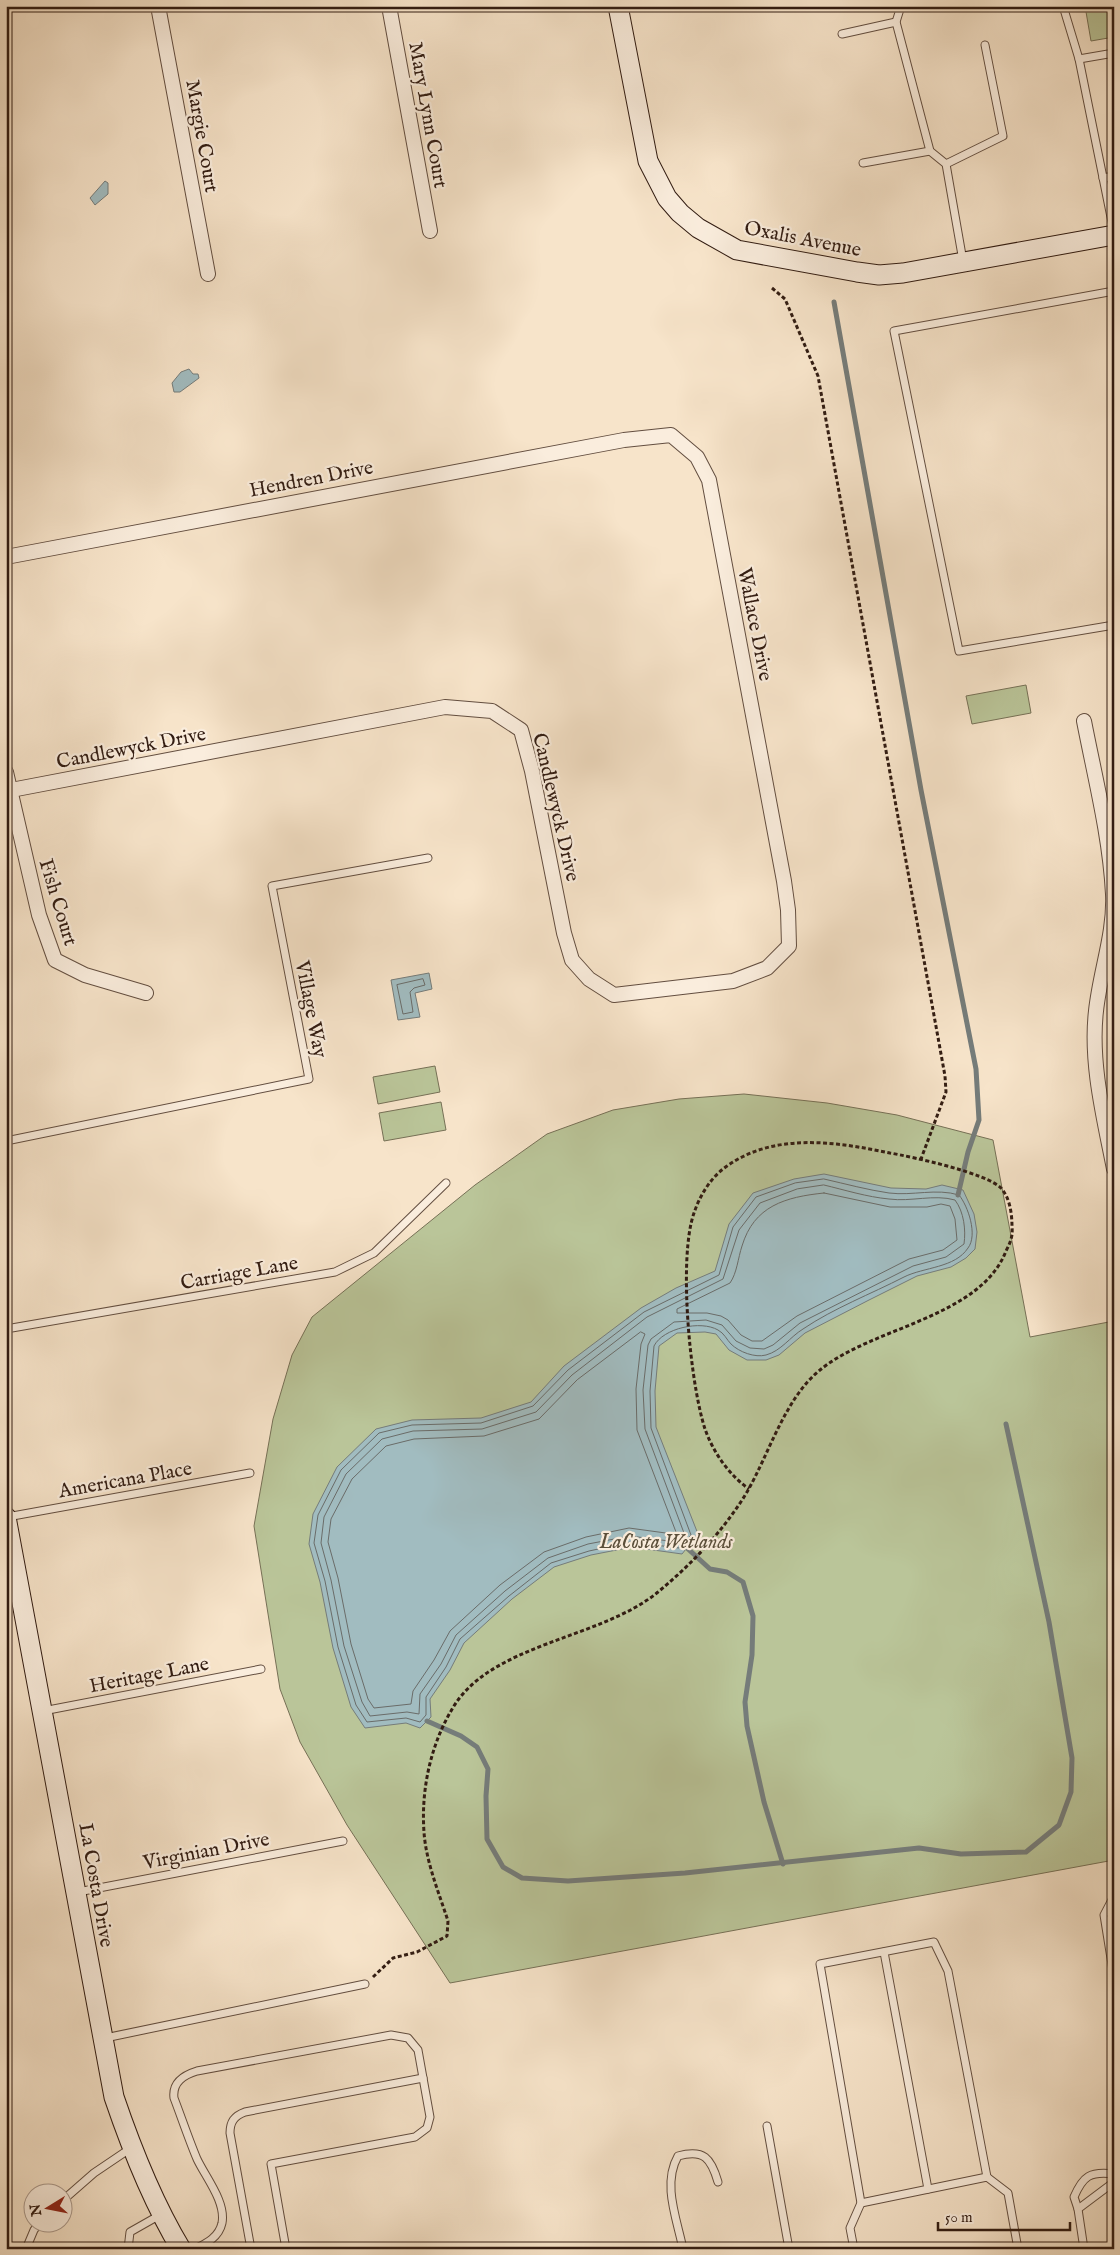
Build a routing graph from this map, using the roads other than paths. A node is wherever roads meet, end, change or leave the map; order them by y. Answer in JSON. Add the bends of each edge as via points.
{"nodes":[{"id":1,"x":158,"y":6,"type":"edge"},
{"id":2,"x":389,"y":6,"type":"edge"},
{"id":3,"x":618,"y":6,"type":"edge"},
{"id":4,"x":901,"y":6,"type":"edge"},
{"id":5,"x":1063,"y":6,"type":"edge"},
{"id":6,"x":896,"y":22,"type":"junction"},
{"id":7,"x":842,"y":34,"type":"dead end"},
{"id":8,"x":985,"y":45,"type":"dead end"},
{"id":9,"x":1114,"y":53,"type":"edge"},
{"id":10,"x":1079,"y":59,"type":"junction"},
{"id":11,"x":930,"y":152,"type":"junction"},
{"id":12,"x":863,"y":163,"type":"dead end"},
{"id":13,"x":946,"y":164,"type":"junction"},
{"id":14,"x":1114,"y":176,"type":"edge"},
{"id":15,"x":1103,"y":178,"type":"junction"},
{"id":16,"x":430,"y":231,"type":"dead end"},
{"id":17,"x":1114,"y":234,"type":"edge"},
{"id":18,"x":963,"y":261,"type":"junction"},
{"id":19,"x":208,"y":274,"type":"dead end"},
{"id":20,"x":1114,"y":290,"type":"edge"},
{"id":21,"x":624,"y":440,"type":"joint"},
{"id":22,"x":6,"y":557,"type":"edge"},
{"id":23,"x":1114,"y":625,"type":"edge"},
{"id":24,"x":1084,"y":721,"type":"dead end"},
{"id":25,"x":6,"y":772,"type":"edge"},
{"id":26,"x":8,"y":791,"type":"edge"},
{"id":27,"x":1107,"y":805,"type":"edge"},
{"id":28,"x":428,"y":858,"type":"dead end"},
{"id":29,"x":784,"y":881,"type":"joint"},
{"id":30,"x":146,"y":993,"type":"dead end"},
{"id":31,"x":6,"y":1141,"type":"edge"},
{"id":32,"x":1112,"y":1148,"type":"edge"},
{"id":33,"x":1114,"y":1169,"type":"edge"},
{"id":34,"x":446,"y":1183,"type":"dead end"},
{"id":35,"x":6,"y":1329,"type":"edge"},
{"id":36,"x":250,"y":1473,"type":"dead end"},
{"id":37,"x":6,"y":1517,"type":"edge"},
{"id":38,"x":261,"y":1669,"type":"dead end"},
{"id":39,"x":42,"y":1711,"type":"junction"},
{"id":40,"x":343,"y":1841,"type":"dead end"},
{"id":41,"x":75,"y":1892,"type":"junction"},
{"id":42,"x":1114,"y":1896,"type":"edge"},
{"id":43,"x":884,"y":1952,"type":"junction"},
{"id":44,"x":1114,"y":1977,"type":"edge"},
{"id":45,"x":365,"y":1984,"type":"road end"},
{"id":46,"x":102,"y":2038,"type":"junction"},
{"id":47,"x":423,"y":2078,"type":"junction"},
{"id":48,"x":767,"y":2126,"type":"dead end"},
{"id":49,"x":131,"y":2148,"type":"junction"},
{"id":50,"x":1114,"y":2174,"type":"edge"},
{"id":51,"x":986,"y":2177,"type":"junction"},
{"id":52,"x":718,"y":2182,"type":"dead end"},
{"id":53,"x":1114,"y":2182,"type":"edge"},
{"id":54,"x":928,"y":2189,"type":"junction"},
{"id":55,"x":72,"y":2192,"type":"edge"},
{"id":56,"x":861,"y":2203,"type":"junction"},
{"id":57,"x":1078,"y":2209,"type":"junction"},
{"id":58,"x":160,"y":2215,"type":"junction"},
{"id":59,"x":33,"y":2232,"type":"edge"},
{"id":60,"x":26,"y":2249,"type":"edge"},
{"id":61,"x":128,"y":2249,"type":"edge"},
{"id":62,"x":182,"y":2249,"type":"edge"},
{"id":63,"x":195,"y":2249,"type":"edge"},
{"id":64,"x":251,"y":2249,"type":"edge"},
{"id":65,"x":286,"y":2249,"type":"edge"},
{"id":66,"x":682,"y":2249,"type":"edge"},
{"id":67,"x":789,"y":2249,"type":"edge"},
{"id":68,"x":854,"y":2249,"type":"edge"},
{"id":69,"x":1018,"y":2249,"type":"edge"},
{"id":70,"x":1084,"y":2249,"type":"edge"}],
"edges":[{"from":1,"to":19,"type":"street","name":"Margie Court"},
{"from":2,"to":16,"type":"street","name":"Mary Lynn Court"},
{"from":3,"to":18,"type":"street","name":"Oxalis Avenue","via":[[648,161],[667,198],[698,228],[737,250],[879,275]]},
{"from":4,"to":6,"type":"lane"},
{"from":5,"to":10,"type":"lane"},
{"from":6,"to":7,"type":"lane"},
{"from":6,"to":11,"type":"lane"},
{"from":8,"to":13,"type":"lane","via":[[1003,136]]},
{"from":9,"to":10,"type":"lane"},
{"from":10,"to":15,"type":"lane"},
{"from":11,"to":12,"type":"lane"},
{"from":11,"to":13,"type":"lane"},
{"from":13,"to":18,"type":"lane"},
{"from":14,"to":15,"type":"lane"},
{"from":15,"to":17,"type":"lane"},
{"from":17,"to":18,"type":"street","name":"Oxalis Avenue"},
{"from":20,"to":23,"type":"lane","via":[[894,331],[959,651]]},
{"from":21,"to":22,"type":"street","name":"Hendren Drive"},
{"from":21,"to":29,"type":"street","name":"Wallace Drive","via":[[671,435],[698,457],[709,480]]},
{"from":24,"to":27,"type":"street"},
{"from":25,"to":26,"type":"street"},
{"from":26,"to":29,"type":"street","name":"Candlewyck Drive","via":[[445,707],[492,711],[521,730],[572,960],[589,979],[614,995],[733,981],[767,968],[788,946]]},
{"from":26,"to":30,"type":"street","name":"Fish Court","via":[[38,915],[55,960],[85,975]]},
{"from":27,"to":32,"type":"street","via":[[1113,896],[1096,1011],[1096,1038],[1098,1084]]},
{"from":28,"to":31,"type":"lane","name":"Village Way","via":[[272,886],[309,1079]]},
{"from":32,"to":33,"type":"street"},
{"from":34,"to":35,"type":"lane","name":"Carriage Lane","via":[[374,1252],[335,1272]]},
{"from":36,"to":37,"type":"lane","name":"Americana Place"},
{"from":37,"to":39,"type":"street","name":"La Costa Drive"},
{"from":38,"to":39,"type":"lane","name":"Heritage Lane"},
{"from":39,"to":41,"type":"street","name":"La Costa Drive"},
{"from":40,"to":41,"type":"lane","name":"Virginian Drive"},
{"from":41,"to":46,"type":"street","name":"La Costa Drive"},
{"from":42,"to":44,"type":"lane","via":[[1104,1915]]},
{"from":43,"to":51,"type":"lane","via":[[934,1942],[948,1971]]},
{"from":43,"to":54,"type":"lane"},
{"from":43,"to":56,"type":"lane","via":[[820,1964]]},
{"from":45,"to":46,"type":"lane"},
{"from":46,"to":49,"type":"street","name":"La Costa Drive","via":[[114,2097]]},
{"from":47,"to":63,"type":"lane","via":[[416,2045],[397,2035],[198,2071],[183,2077],[175,2087],[174,2098],[222,2216],[220,2228],[211,2240]]},
{"from":47,"to":64,"type":"lane","via":[[244,2112],[234,2118],[230,2133]]},
{"from":47,"to":65,"type":"lane","via":[[430,2117],[427,2128],[418,2136],[271,2164]]},
{"from":48,"to":67,"type":"lane"},
{"from":49,"to":55,"type":"lane"},
{"from":49,"to":58,"type":"street","name":"La Costa Drive"},
{"from":50,"to":57,"type":"lane","via":[[1094,2174],[1080,2181],[1074,2197]]},
{"from":51,"to":54,"type":"lane"},
{"from":51,"to":69,"type":"lane","via":[[1008,2193]]},
{"from":52,"to":66,"type":"lane","via":[[713,2165],[706,2157],[691,2152],[678,2156],[672,2166],[670,2185]]},
{"from":53,"to":57,"type":"lane"},
{"from":54,"to":56,"type":"lane"},
{"from":56,"to":68,"type":"lane","via":[[850,2228]]},
{"from":57,"to":70,"type":"lane"},
{"from":58,"to":61,"type":"lane","via":[[130,2232]]},
{"from":58,"to":62,"type":"street","name":"La Costa Drive"},
{"from":59,"to":60,"type":"lane"}]}
